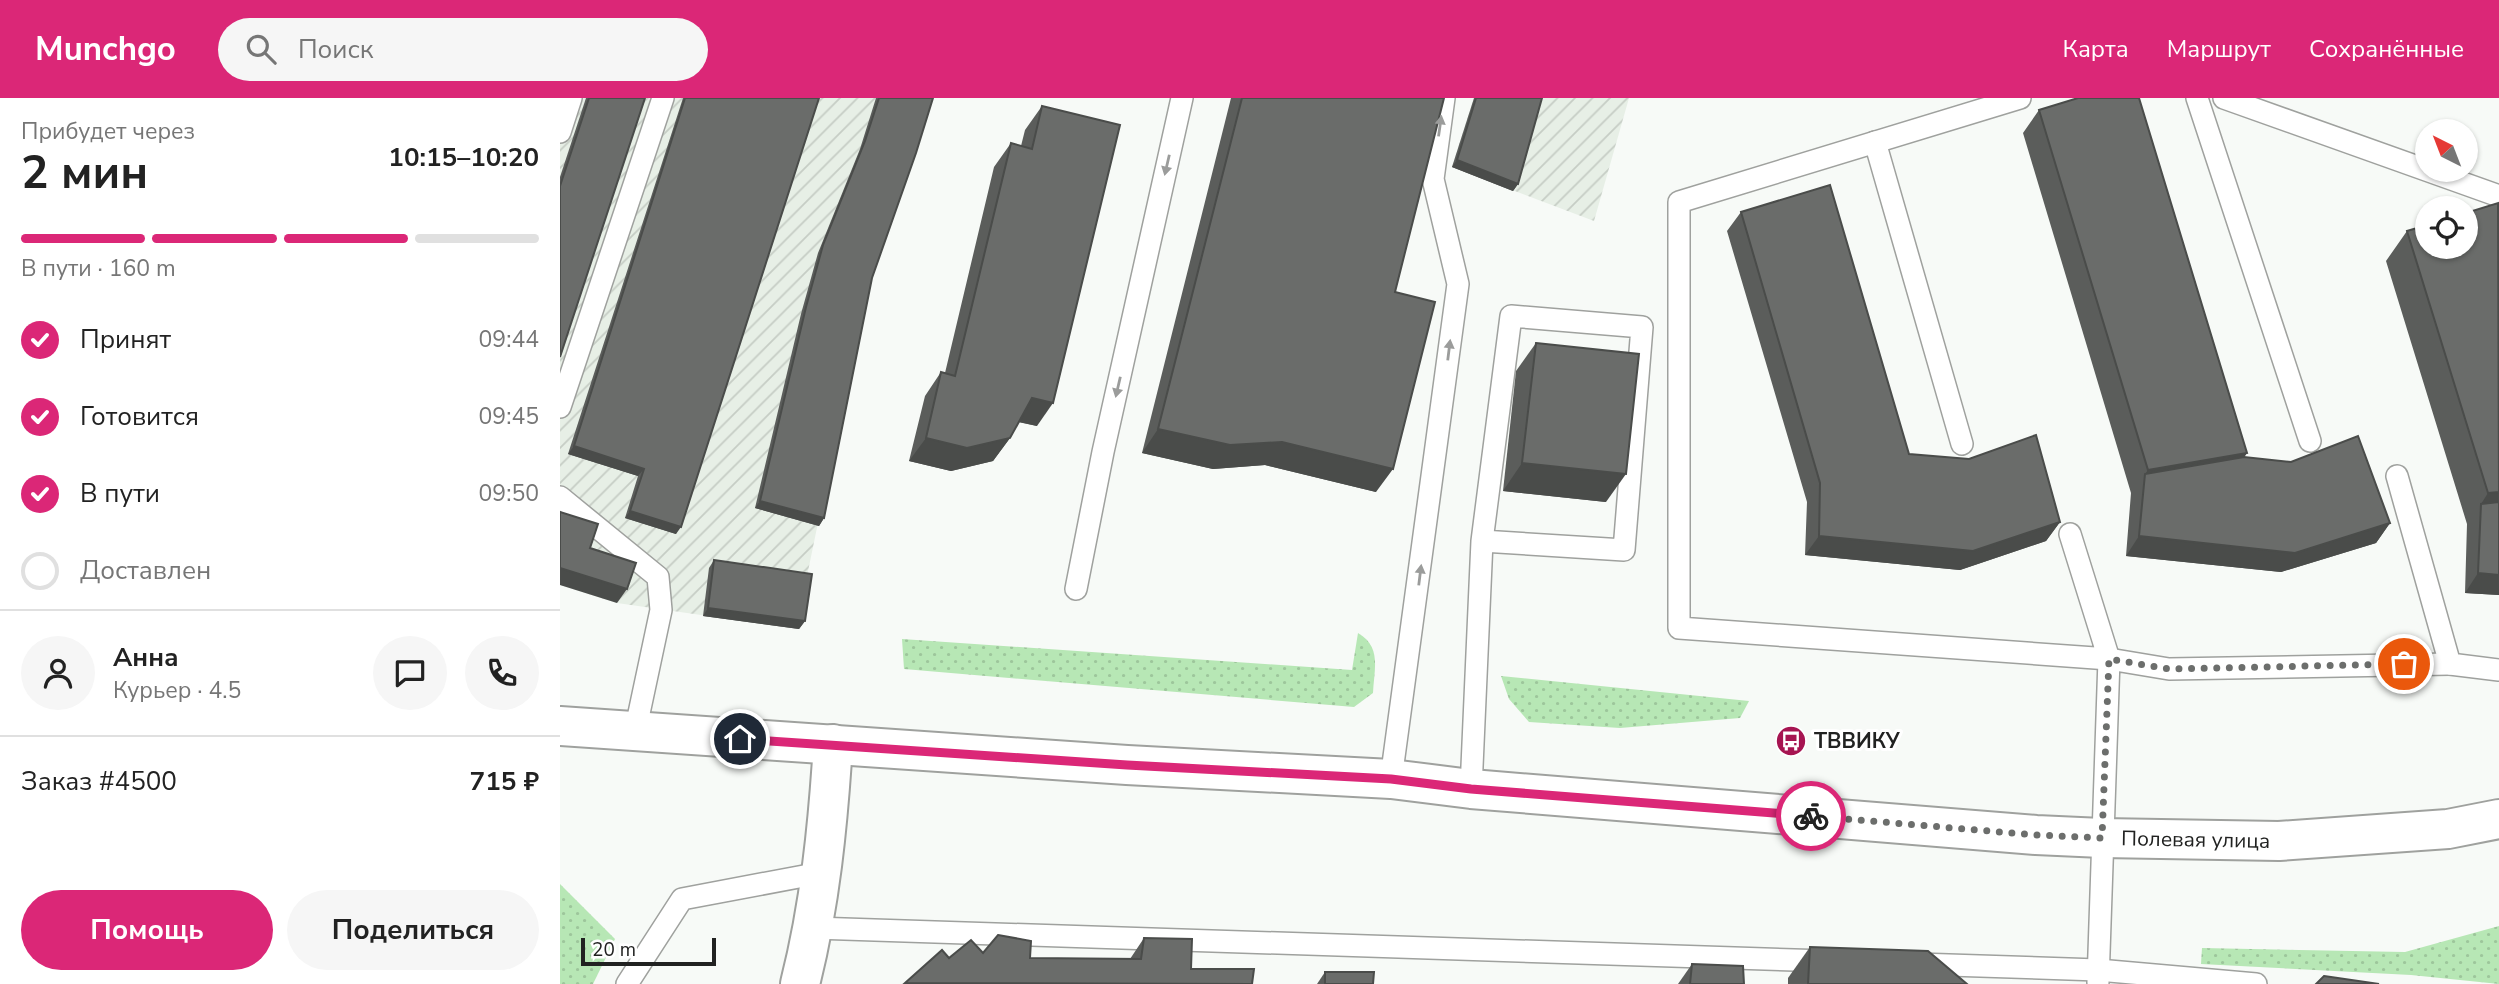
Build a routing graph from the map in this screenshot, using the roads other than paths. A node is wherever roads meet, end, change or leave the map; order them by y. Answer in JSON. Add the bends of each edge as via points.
{"nodes":[{"id":1,"x":571,"y":98,"type":"edge"},
{"id":2,"x":663,"y":98,"type":"edge"},
{"id":3,"x":1182,"y":98,"type":"edge"},
{"id":4,"x":1444,"y":98,"type":"edge"},
{"id":5,"x":2020,"y":98,"type":"edge"},
{"id":6,"x":2197,"y":98,"type":"edge"},
{"id":7,"x":2224,"y":98,"type":"edge"},
{"id":8,"x":560,"y":132,"type":"edge"},
{"id":9,"x":1875,"y":142,"type":"junction"},
{"id":10,"x":2499,"y":196,"type":"edge"},
{"id":11,"x":560,"y":407,"type":"edge"},
{"id":12,"x":2310,"y":441,"type":"dead end"},
{"id":13,"x":1962,"y":444,"type":"dead end"},
{"id":14,"x":2397,"y":476,"type":"dead end"},
{"id":15,"x":560,"y":497,"type":"edge"},
{"id":16,"x":2070,"y":534,"type":"dead end"},
{"id":17,"x":1482,"y":541,"type":"junction"},
{"id":18,"x":1076,"y":589,"type":"dead end"},
{"id":19,"x":2109,"y":659,"type":"junction"},
{"id":20,"x":2450,"y":664,"type":"junction"},
{"id":21,"x":2499,"y":670,"type":"edge"},
{"id":22,"x":560,"y":726,"type":"edge"},
{"id":23,"x":635,"y":732,"type":"junction"},
{"id":24,"x":833,"y":744,"type":"junction"},
{"id":25,"x":1391,"y":779,"type":"junction"},
{"id":26,"x":1471,"y":789,"type":"junction"},
{"id":27,"x":2499,"y":819,"type":"edge"},
{"id":28,"x":2102,"y":838,"type":"junction"},
{"id":29,"x":820,"y":873,"type":"junction"},
{"id":30,"x":814,"y":928,"type":"junction"},
{"id":31,"x":1846,"y":962,"type":"edge"},
{"id":32,"x":1901,"y":963,"type":"edge"},
{"id":33,"x":2098,"y":977,"type":"edge"},
{"id":34,"x":627,"y":984,"type":"edge"},
{"id":35,"x":800,"y":984,"type":"edge"},
{"id":36,"x":2256,"y":984,"type":"edge"}],
"edges":[{"from":1,"to":8,"type":"lane"},
{"from":2,"to":11,"type":"lane"},
{"from":3,"to":18,"type":"lane","one_way":true},
{"from":25,"to":4,"type":"lane","one_way":true,"via":[[1458,284],[1433,178]]},
{"from":5,"to":9,"type":"lane"},
{"from":6,"to":12,"type":"lane"},
{"from":7,"to":10,"type":"lane"},
{"from":9,"to":13,"type":"lane"},
{"from":9,"to":19,"type":"lane","via":[[1679,202],[1679,628]]},
{"from":14,"to":20,"type":"lane"},
{"from":15,"to":23,"type":"lane","via":[[658,577],[661,610]]},
{"from":16,"to":19,"type":"lane"},
{"from":17,"to":17,"type":"lane","via":[[1511,316],[1642,327],[1624,550]]},
{"from":17,"to":26,"type":"lane"},
{"from":19,"to":20,"type":"lane","via":[[2169,669]]},
{"from":19,"to":28,"type":"lane"},
{"from":20,"to":21,"type":"lane"},
{"from":22,"to":23,"type":"street","name":"Полевая улица"},
{"from":23,"to":24,"type":"street","name":"Полевая улица"},
{"from":24,"to":25,"type":"street","name":"Полевая улица"},
{"from":24,"to":29,"type":"street"},
{"from":25,"to":26,"type":"street","name":"Полевая улица"},
{"from":26,"to":28,"type":"street","name":"Полевая улица"},
{"from":27,"to":28,"type":"street","name":"Полевая улица","via":[[2448,829],[2279,841]]},
{"from":28,"to":33,"type":"lane"},
{"from":29,"to":30,"type":"street"},
{"from":29,"to":34,"type":"lane","via":[[682,899]]},
{"from":30,"to":31,"type":"lane"},
{"from":30,"to":35,"type":"street"},
{"from":32,"to":33,"type":"lane"},
{"from":33,"to":36,"type":"lane"}]}
